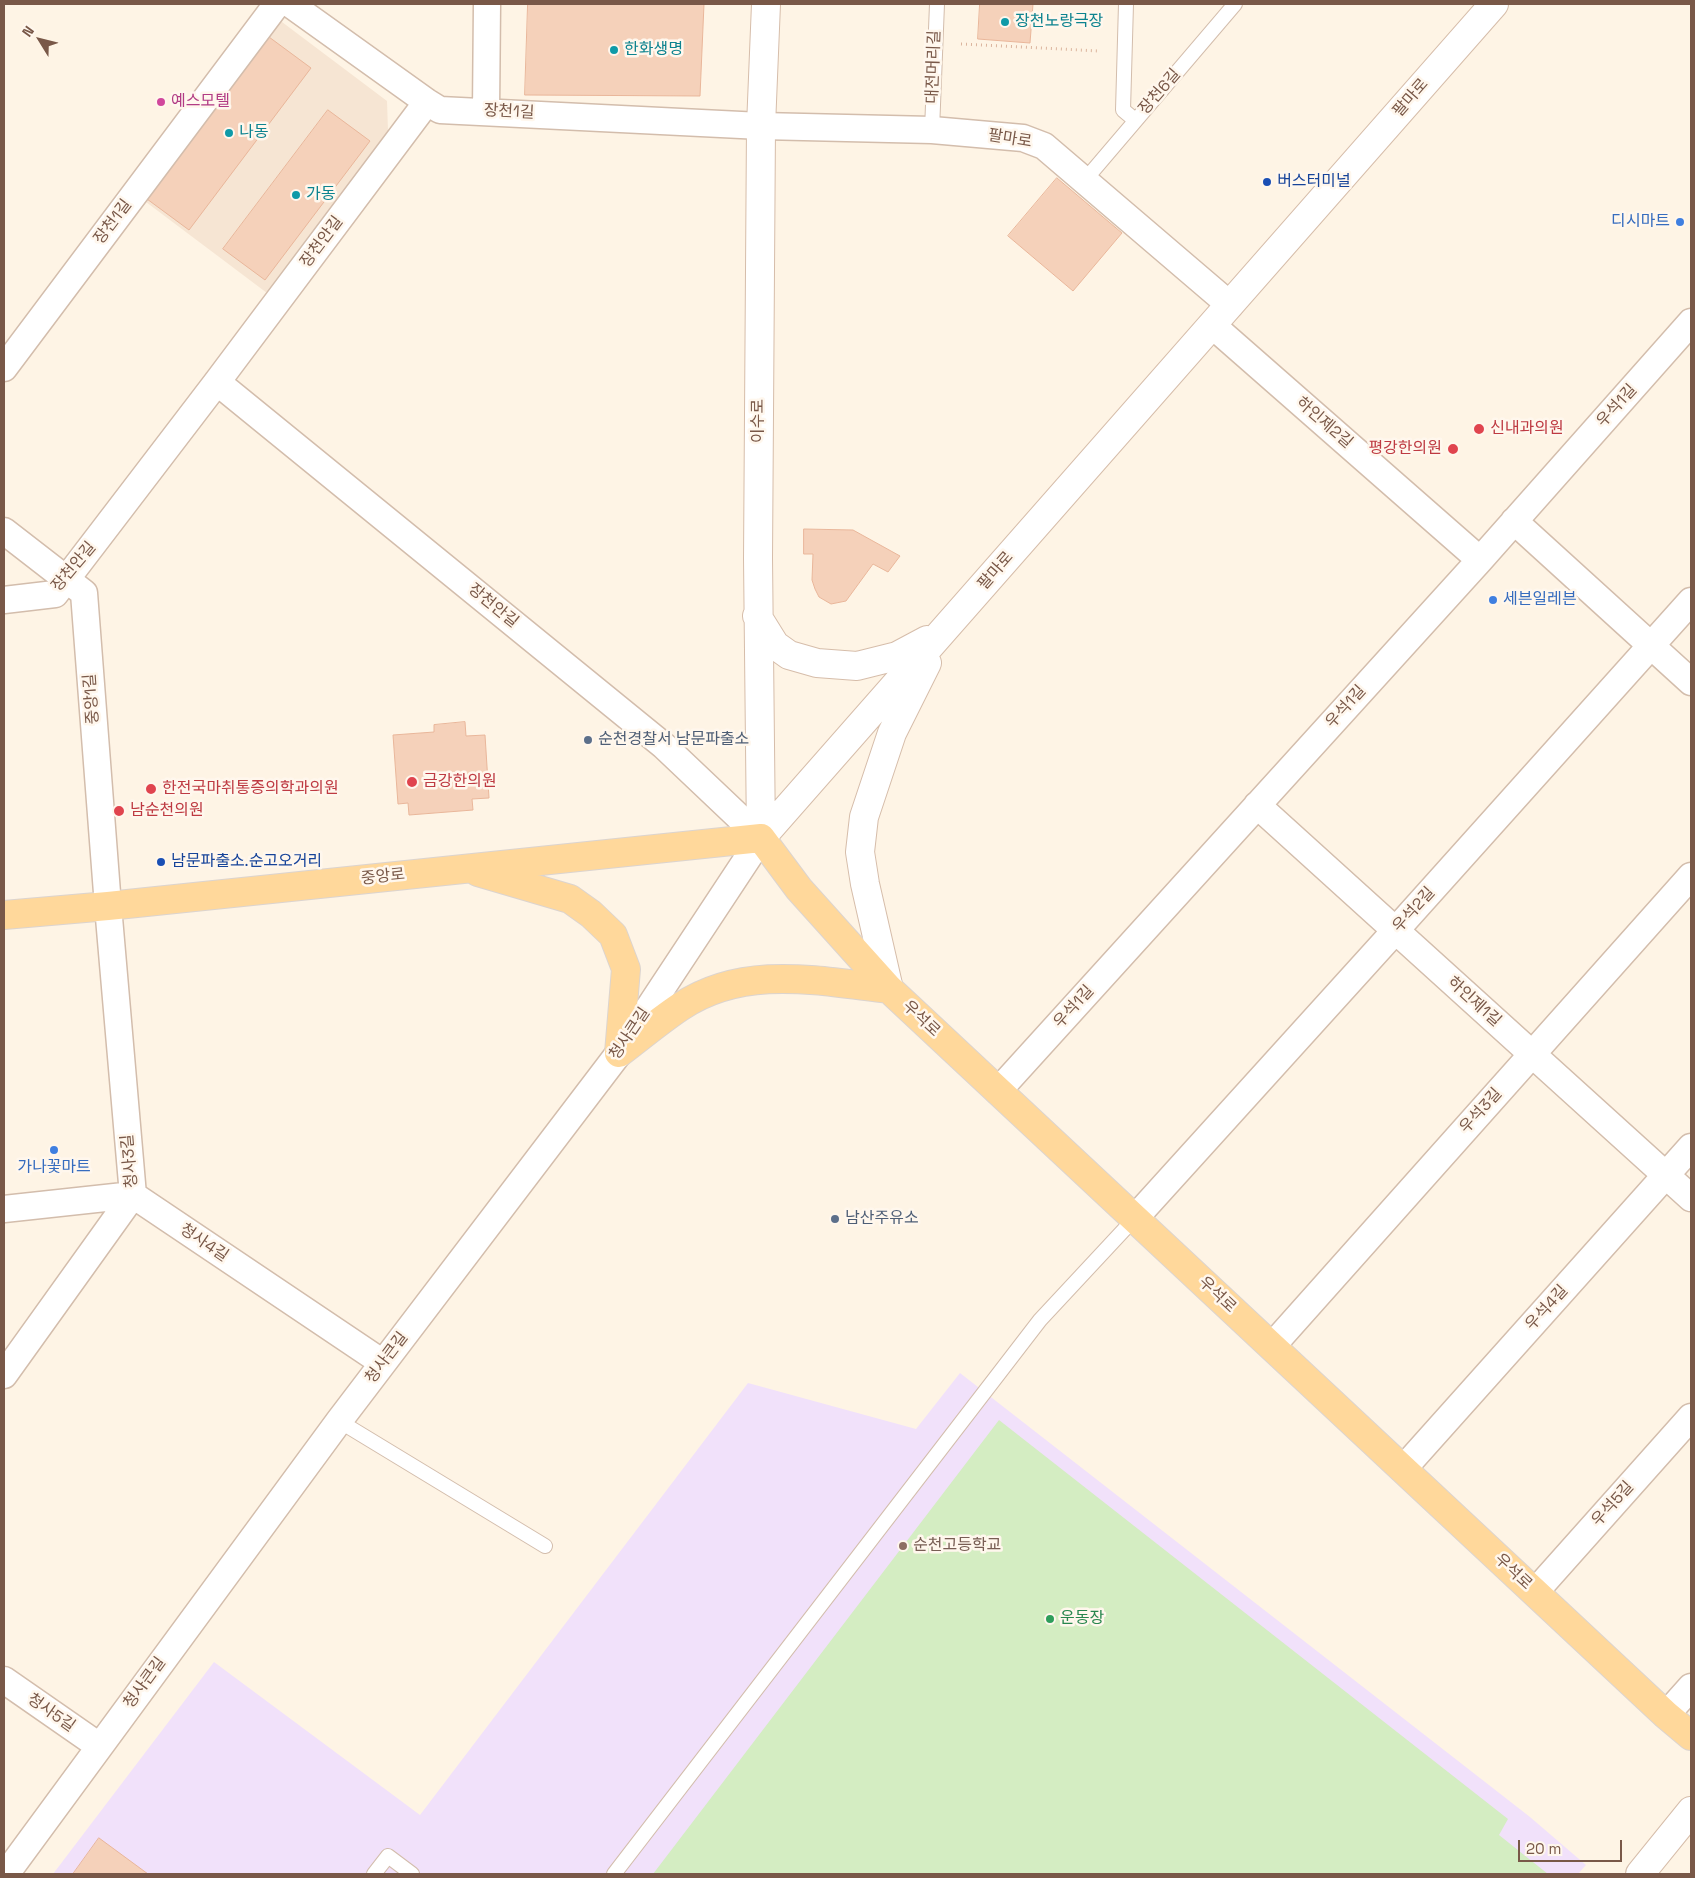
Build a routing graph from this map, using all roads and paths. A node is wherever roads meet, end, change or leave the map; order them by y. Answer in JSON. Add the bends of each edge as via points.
{"nodes":[{"id":1,"x":277,"y":4,"type":"edge"},
{"id":2,"x":290,"y":4,"type":"edge"},
{"id":3,"x":487,"y":4,"type":"edge"},
{"id":4,"x":766,"y":4,"type":"edge"},
{"id":5,"x":937,"y":4,"type":"edge"},
{"id":6,"x":1126,"y":4,"type":"edge"},
{"id":7,"x":1235,"y":4,"type":"edge"},
{"id":8,"x":1487,"y":6,"type":"edge"},
{"id":9,"x":935,"y":43,"type":"junction"},
{"id":10,"x":1124,"y":52,"type":"junction"},
{"id":11,"x":427,"y":102,"type":"junction"},
{"id":12,"x":486,"y":111,"type":"junction"},
{"id":13,"x":1135,"y":120,"type":"junction"},
{"id":14,"x":762,"y":126,"type":"junction"},
{"id":15,"x":932,"y":130,"type":"junction"},
{"id":16,"x":1085,"y":180,"type":"junction"},
{"id":17,"x":1230,"y":305,"type":"junction"},
{"id":18,"x":1691,"y":322,"type":"edge"},
{"id":19,"x":1212,"y":325,"type":"junction"},
{"id":20,"x":4,"y":368,"type":"edge"},
{"id":21,"x":218,"y":382,"type":"junction"},
{"id":22,"x":1514,"y":521,"type":"junction"},
{"id":23,"x":4,"y":531,"type":"edge"},
{"id":24,"x":1480,"y":560,"type":"junction"},
{"id":25,"x":67,"y":579,"type":"junction"},
{"id":26,"x":4,"y":600,"type":"edge"},
{"id":27,"x":1691,"y":601,"type":"edge"},
{"id":28,"x":758,"y":616,"type":"junction"},
{"id":29,"x":942,"y":632,"type":"junction"},
{"id":30,"x":1651,"y":646,"type":"junction"},
{"id":31,"x":1691,"y":682,"type":"edge"},
{"id":32,"x":1257,"y":805,"type":"junction"},
{"id":33,"x":761,"y":838,"type":"junction"},
{"id":34,"x":465,"y":868,"type":"junction"},
{"id":35,"x":1691,"y":876,"type":"edge"},
{"id":36,"x":108,"y":906,"type":"junction"},
{"id":37,"x":4,"y":915,"type":"edge"},
{"id":38,"x":1395,"y":931,"type":"junction"},
{"id":39,"x":889,"y":989,"type":"junction"},
{"id":40,"x":619,"y":1053,"type":"junction"},
{"id":41,"x":1532,"y":1054,"type":"junction"},
{"id":42,"x":998,"y":1091,"type":"junction"},
{"id":43,"x":1691,"y":1147,"type":"edge"},
{"id":44,"x":1666,"y":1175,"type":"junction"},
{"id":45,"x":133,"y":1195,"type":"junction"},
{"id":46,"x":1691,"y":1198,"type":"edge"},
{"id":47,"x":4,"y":1209,"type":"edge"},
{"id":48,"x":1135,"y":1218,"type":"junction"},
{"id":49,"x":1272,"y":1346,"type":"junction"},
{"id":50,"x":383,"y":1363,"type":"junction"},
{"id":51,"x":4,"y":1375,"type":"edge"},
{"id":52,"x":1691,"y":1417,"type":"edge"},
{"id":53,"x":339,"y":1421,"type":"junction"},
{"id":54,"x":1402,"y":1469,"type":"junction"},
{"id":55,"x":545,"y":1546,"type":"dead end"},
{"id":56,"x":1535,"y":1592,"type":"junction"},
{"id":57,"x":4,"y":1680,"type":"edge"},
{"id":58,"x":1691,"y":1687,"type":"edge"},
{"id":59,"x":1666,"y":1715,"type":"junction"},
{"id":60,"x":1691,"y":1736,"type":"edge"},
{"id":61,"x":99,"y":1746,"type":"junction"},
{"id":62,"x":1691,"y":1811,"type":"edge"},
{"id":63,"x":6,"y":1874,"type":"edge"},
{"id":64,"x":374,"y":1874,"type":"edge"},
{"id":65,"x":412,"y":1874,"type":"edge"},
{"id":66,"x":614,"y":1874,"type":"edge"},
{"id":67,"x":1640,"y":1874,"type":"edge"}],
"edges":[{"from":1,"to":20,"type":"street","name":"장천1길"},
{"from":2,"to":11,"type":"street","name":"장천1길"},
{"from":3,"to":12,"type":"street"},
{"from":4,"to":14,"type":"main road","name":"이수로"},
{"from":5,"to":9,"type":"lane","name":"대전머리길"},
{"from":6,"to":10,"type":"lane"},
{"from":7,"to":13,"type":"lane","name":"장천6길"},
{"from":8,"to":17,"type":"main road","name":"팔마로"},
{"from":9,"to":10,"type":"path"},
{"from":9,"to":15,"type":"lane","name":"대전머리길"},
{"from":10,"to":13,"type":"lane","via":[[1123,110]]},
{"from":11,"to":12,"type":"street","name":"장천1길","via":[[440,110]]},
{"from":11,"to":21,"type":"street","name":"장천안길"},
{"from":12,"to":14,"type":"street","name":"장천1길"},
{"from":13,"to":16,"type":"lane","name":"장천6길"},
{"from":14,"to":15,"type":"street","name":"팔마로"},
{"from":14,"to":28,"type":"main road","name":"이수로"},
{"from":15,"to":16,"type":"street","name":"팔마로","via":[[1037,142]]},
{"from":16,"to":17,"type":"street","name":"팔마로"},
{"from":17,"to":19,"type":"main road","name":"팔마로"},
{"from":18,"to":22,"type":"street","name":"우석1길"},
{"from":19,"to":24,"type":"street","name":"하인제2길"},
{"from":19,"to":29,"type":"main road","name":"팔마로"},
{"from":21,"to":25,"type":"street","name":"장천안길"},
{"from":21,"to":33,"type":"street","name":"장천안길","via":[[664,746]]},
{"from":22,"to":24,"type":"street","name":"우석1길"},
{"from":22,"to":30,"type":"street"},
{"from":23,"to":25,"type":"street","name":"중앙1길"},
{"from":24,"to":32,"type":"street","name":"우석1길"},
{"from":25,"to":26,"type":"street","name":"장천안길","via":[[55,594]]},
{"from":25,"to":36,"type":"street","name":"중앙1길","via":[[84,593]]},
{"from":27,"to":30,"type":"street","name":"우석2길"},
{"from":28,"to":29,"type":"main road","via":[[775,645],[789,655],[817,663],[857,666],[897,656]]},
{"from":28,"to":33,"type":"main road","name":"이수로"},
{"from":29,"to":33,"type":"main road","name":"팔마로"},
{"from":29,"to":39,"type":"main road","via":[[892,733],[864,817],[860,852]]},
{"from":30,"to":31,"type":"street"},
{"from":30,"to":38,"type":"street","name":"우석2길"},
{"from":32,"to":38,"type":"street","name":"하인제1길"},
{"from":32,"to":42,"type":"street","name":"우석1길"},
{"from":33,"to":34,"type":"main road","name":"중앙로"},
{"from":33,"to":39,"type":"main road","name":"우석로","via":[[799,889]]},
{"from":33,"to":40,"type":"street","name":"청사큰길"},
{"from":34,"to":36,"type":"main road","name":"중앙로"},
{"from":34,"to":40,"type":"main road","via":[[570,899],[612,935],[626,969]]},
{"from":35,"to":41,"type":"street","name":"우석3길"},
{"from":36,"to":37,"type":"main road","name":"중앙로"},
{"from":36,"to":45,"type":"street","name":"청사3길"},
{"from":38,"to":41,"type":"street","name":"하인제1길"},
{"from":38,"to":48,"type":"street","name":"우석2길"},
{"from":39,"to":40,"type":"main road","via":[[784,977],[728,984],[681,1006]]},
{"from":39,"to":42,"type":"main road","name":"우석로"},
{"from":40,"to":50,"type":"street","name":"청사큰길"},
{"from":41,"to":44,"type":"street","name":"하인제1길"},
{"from":41,"to":49,"type":"street","name":"우석3길"},
{"from":42,"to":48,"type":"main road","name":"우석로"},
{"from":43,"to":44,"type":"street","name":"우석4길"},
{"from":44,"to":46,"type":"street","name":"하인제1길"},
{"from":44,"to":54,"type":"street","name":"우석4길"},
{"from":45,"to":47,"type":"street"},
{"from":45,"to":50,"type":"street","name":"청사4길"},
{"from":45,"to":51,"type":"street","name":"청사3길"},
{"from":48,"to":49,"type":"main road","name":"우석로"},
{"from":48,"to":66,"type":"lane","via":[[1040,1320]]},
{"from":49,"to":54,"type":"main road","name":"우석로"},
{"from":50,"to":53,"type":"street","name":"청사큰길"},
{"from":52,"to":56,"type":"street","name":"우석5길"},
{"from":53,"to":55,"type":"lane"},
{"from":53,"to":61,"type":"street","name":"청사큰길"},
{"from":54,"to":56,"type":"main road","name":"우석로"},
{"from":56,"to":59,"type":"main road","name":"우석로"},
{"from":57,"to":61,"type":"street","name":"청사5길"},
{"from":58,"to":59,"type":"street"},
{"from":59,"to":60,"type":"main road","name":"우석로"},
{"from":61,"to":63,"type":"street","name":"청사큰길"},
{"from":62,"to":67,"type":"main road"},
{"from":64,"to":65,"type":"lane","via":[[388,1856]]}]}
